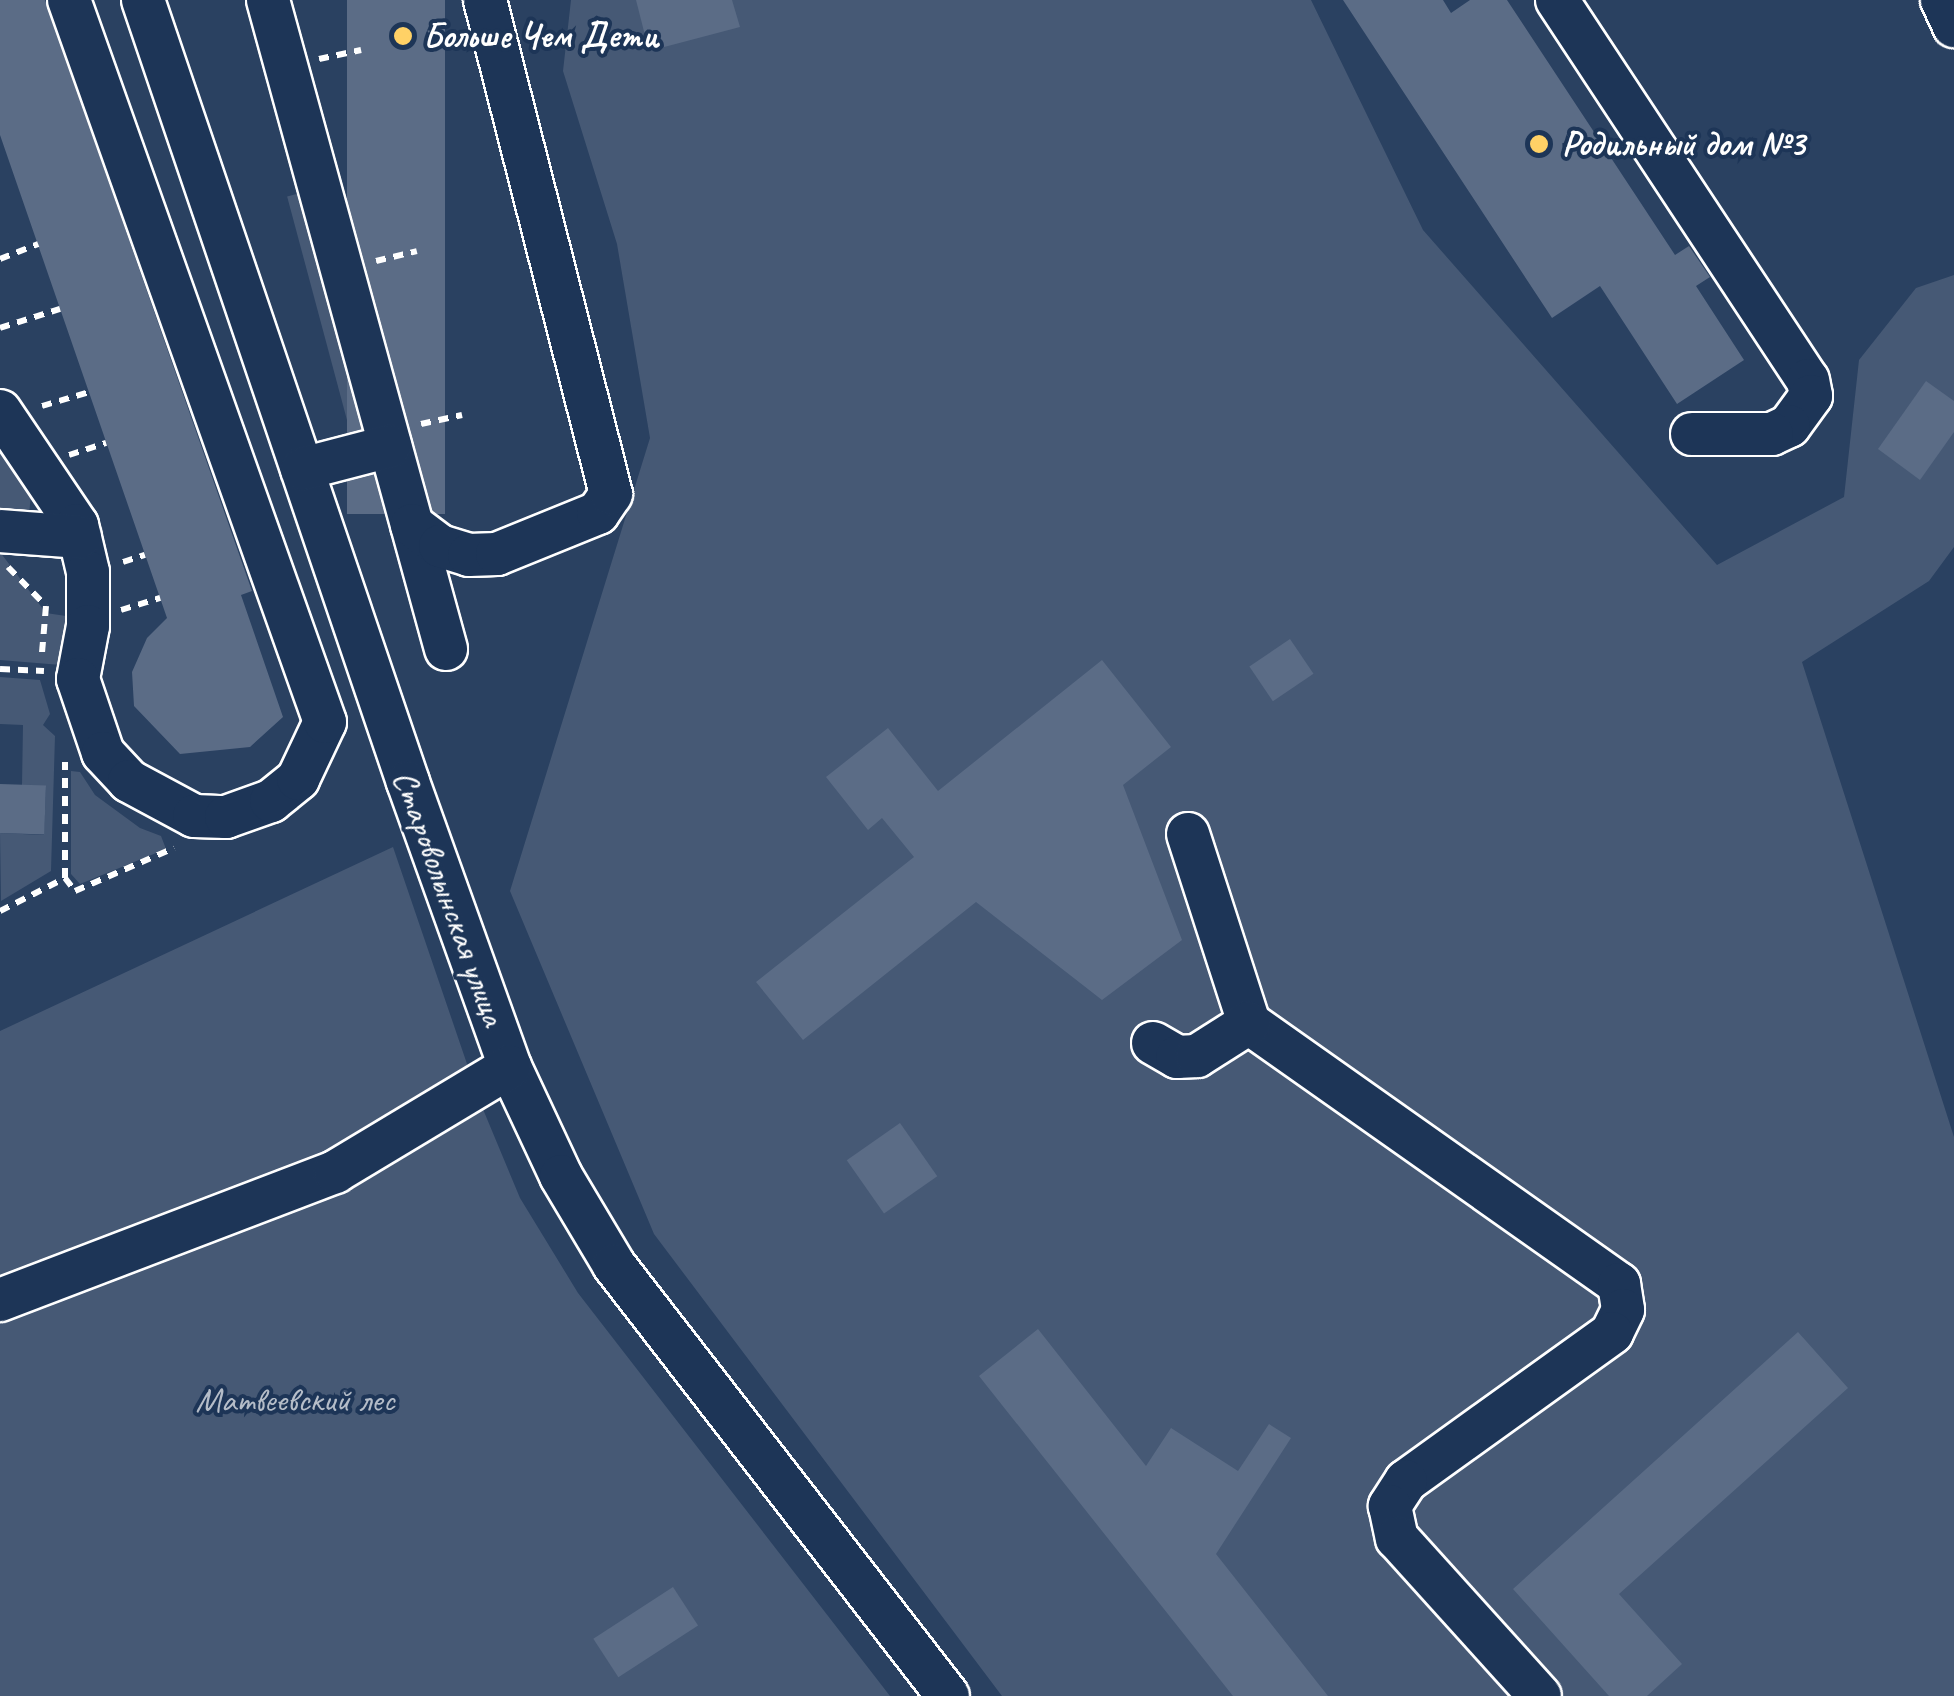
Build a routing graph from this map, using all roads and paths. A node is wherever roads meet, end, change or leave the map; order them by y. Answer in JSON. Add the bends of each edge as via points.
{"nodes":[{"id":1,"x":69,"y":0,"type":"edge"},
{"id":2,"x":143,"y":0,"type":"edge"},
{"id":3,"x":268,"y":0,"type":"edge"},
{"id":4,"x":485,"y":0,"type":"edge"},
{"id":5,"x":1558,"y":0,"type":"edge"},
{"id":6,"x":1942,"y":0,"type":"edge"},
{"id":7,"x":1954,"y":26,"type":"edge"},
{"id":8,"x":361,"y":50,"type":"dead end"},
{"id":9,"x":313,"y":60,"type":"dead end"},
{"id":10,"x":38,"y":244,"type":"dead end"},
{"id":11,"x":417,"y":251,"type":"dead end"},
{"id":12,"x":0,"y":259,"type":"edge"},
{"id":13,"x":370,"y":262,"type":"dead end"},
{"id":14,"x":60,"y":308,"type":"dead end"},
{"id":15,"x":0,"y":328,"type":"edge"},
{"id":16,"x":89,"y":392,"type":"dead end"},
{"id":17,"x":13,"y":411,"type":"edge"},
{"id":18,"x":462,"y":414,"type":"dead end"},
{"id":19,"x":1692,"y":434,"type":"dead end"},
{"id":20,"x":403,"y":436,"type":"junction"},
{"id":21,"x":106,"y":443,"type":"dead end"},
{"id":22,"x":58,"y":458,"type":"dead end"},
{"id":23,"x":302,"y":469,"type":"junction"},
{"id":24,"x":412,"y":525,"type":"junction"},
{"id":25,"x":0,"y":530,"type":"edge"},
{"id":26,"x":80,"y":537,"type":"junction"},
{"id":27,"x":1,"y":552,"type":"edge"},
{"id":28,"x":446,"y":649,"type":"dead end"},
{"id":29,"x":0,"y":669,"type":"edge"},
{"id":30,"x":40,"y":671,"type":"junction"},
{"id":31,"x":60,"y":672,"type":"dead end"},
{"id":32,"x":168,"y":831,"type":"dead end"},
{"id":33,"x":1188,"y":834,"type":"dead end"},
{"id":34,"x":65,"y":878,"type":"dead end"},
{"id":35,"x":1248,"y":1023,"type":"junction"},
{"id":36,"x":1153,"y":1043,"type":"dead end"},
{"id":37,"x":510,"y":1067,"type":"junction"},
{"id":38,"x":0,"y":1300,"type":"edge"},
{"id":39,"x":948,"y":1696,"type":"edge"},
{"id":40,"x":1540,"y":1696,"type":"edge"}],
"edges":[{"from":1,"to":26,"type":"street","via":[[325,722],[298,778],[271,802],[226,817],[194,816],[129,781],[102,753],[78,679],[88,626]]},
{"from":2,"to":23,"type":"street","name":"Староволынская улица"},
{"from":3,"to":20,"type":"street"},
{"from":4,"to":24,"type":"street","via":[[611,494],[598,513],[497,554],[469,556],[440,546]]},
{"from":5,"to":19,"type":"street","via":[[1808,380],[1810,396],[1789,426],[1772,434]]},
{"from":6,"to":7,"type":"street"},
{"from":8,"to":9,"type":"path"},
{"from":10,"to":12,"type":"path"},
{"from":11,"to":13,"type":"path"},
{"from":14,"to":15,"type":"path"},
{"from":16,"to":17,"type":"path"},
{"from":17,"to":26,"type":"street"},
{"from":18,"to":20,"type":"path"},
{"from":20,"to":23,"type":"street"},
{"from":20,"to":24,"type":"street"},
{"from":21,"to":22,"type":"path"},
{"from":23,"to":37,"type":"street","name":"Староволынская улица"},
{"from":24,"to":28,"type":"street"},
{"from":25,"to":26,"type":"street"},
{"from":27,"to":30,"type":"path","via":[[12,576],[46,606]]},
{"from":29,"to":30,"type":"path"},
{"from":30,"to":31,"type":"path"},
{"from":32,"to":34,"type":"path","via":[[176,852],[75,891]]},
{"from":33,"to":35,"type":"street"},
{"from":35,"to":36,"type":"street","via":[[1196,1056],[1177,1056]]},
{"from":35,"to":40,"type":"street","via":[[1619,1284],[1623,1310],[1612,1333],[1406,1482],[1390,1506],[1397,1538]]},
{"from":37,"to":38,"type":"street","via":[[335,1172]]},
{"from":37,"to":39,"type":"street","name":"Староволынская улица","via":[[561,1176],[614,1265]]}]}
